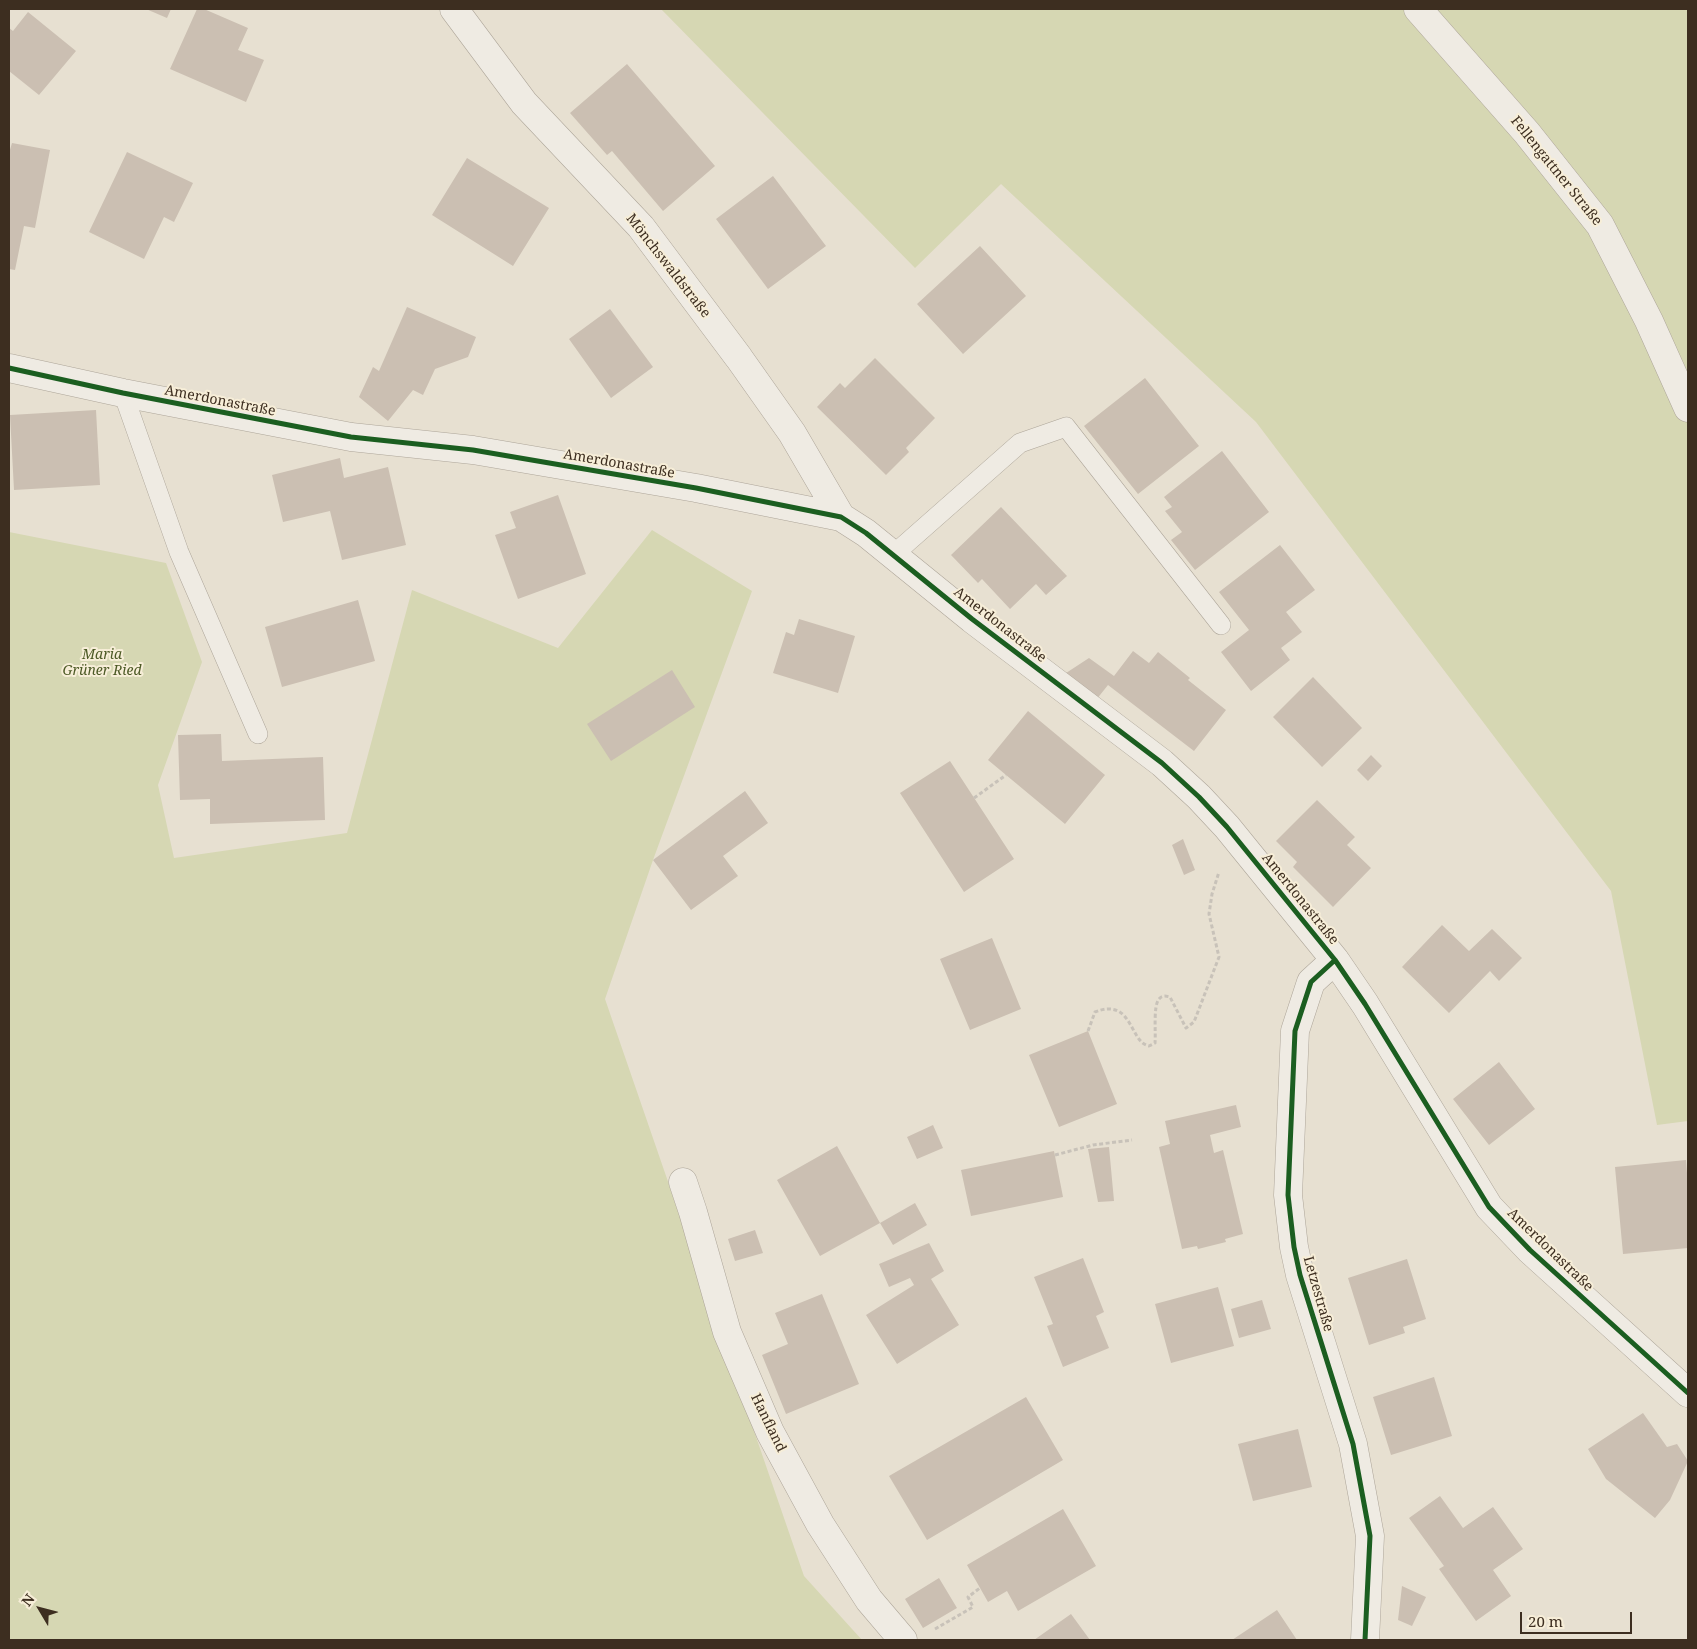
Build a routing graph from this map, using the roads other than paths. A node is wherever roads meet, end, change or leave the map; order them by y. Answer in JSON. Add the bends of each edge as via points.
{"nodes":[{"id":1,"x":454,"y":9,"type":"edge"},
{"id":2,"x":1418,"y":9,"type":"edge"},
{"id":3,"x":9,"y":368,"type":"edge"},
{"id":4,"x":123,"y":393,"type":"junction"},
{"id":5,"x":1688,"y":408,"type":"edge"},
{"id":6,"x":841,"y":517,"type":"junction"},
{"id":7,"x":892,"y":555,"type":"junction"},
{"id":8,"x":1221,"y":625,"type":"dead end"},
{"id":9,"x":258,"y":734,"type":"dead end"},
{"id":10,"x":1335,"y":960,"type":"junction"},
{"id":11,"x":683,"y":1182,"type":"dead end"},
{"id":12,"x":1688,"y":1393,"type":"edge"},
{"id":13,"x":903,"y":1640,"type":"edge"},
{"id":14,"x":1365,"y":1640,"type":"edge"}],
"edges":[{"from":1,"to":6,"type":"street","name":"Mönchswaldstraße","via":[[524,104],[641,227],[792,433]]},
{"from":2,"to":5,"type":"street","name":"Fellengattner Straße","via":[[1527,134],[1600,225],[1649,321]]},
{"from":3,"to":4,"type":"street","name":"Amerdonastraße"},
{"from":4,"to":6,"type":"street","name":"Amerdonastraße","via":[[351,437],[473,450],[696,488]]},
{"from":4,"to":9,"type":"lane","via":[[179,552]]},
{"from":6,"to":7,"type":"street","name":"Amerdonastraße"},
{"from":7,"to":8,"type":"lane","via":[[1020,443],[1066,427]]},
{"from":7,"to":10,"type":"street","name":"Amerdonastraße","via":[[1162,764],[1199,797],[1228,827]]},
{"from":10,"to":12,"type":"street","name":"Amerdonastraße","via":[[1489,1207],[1530,1250]]},
{"from":10,"to":14,"type":"street","name":"Letzestraße","via":[[1311,982],[1295,1032],[1288,1195],[1300,1275],[1352,1444],[1370,1536]]},
{"from":11,"to":13,"type":"street","name":"Hanfland","via":[[727,1332],[770,1432],[829,1538],[869,1600]]}]}
